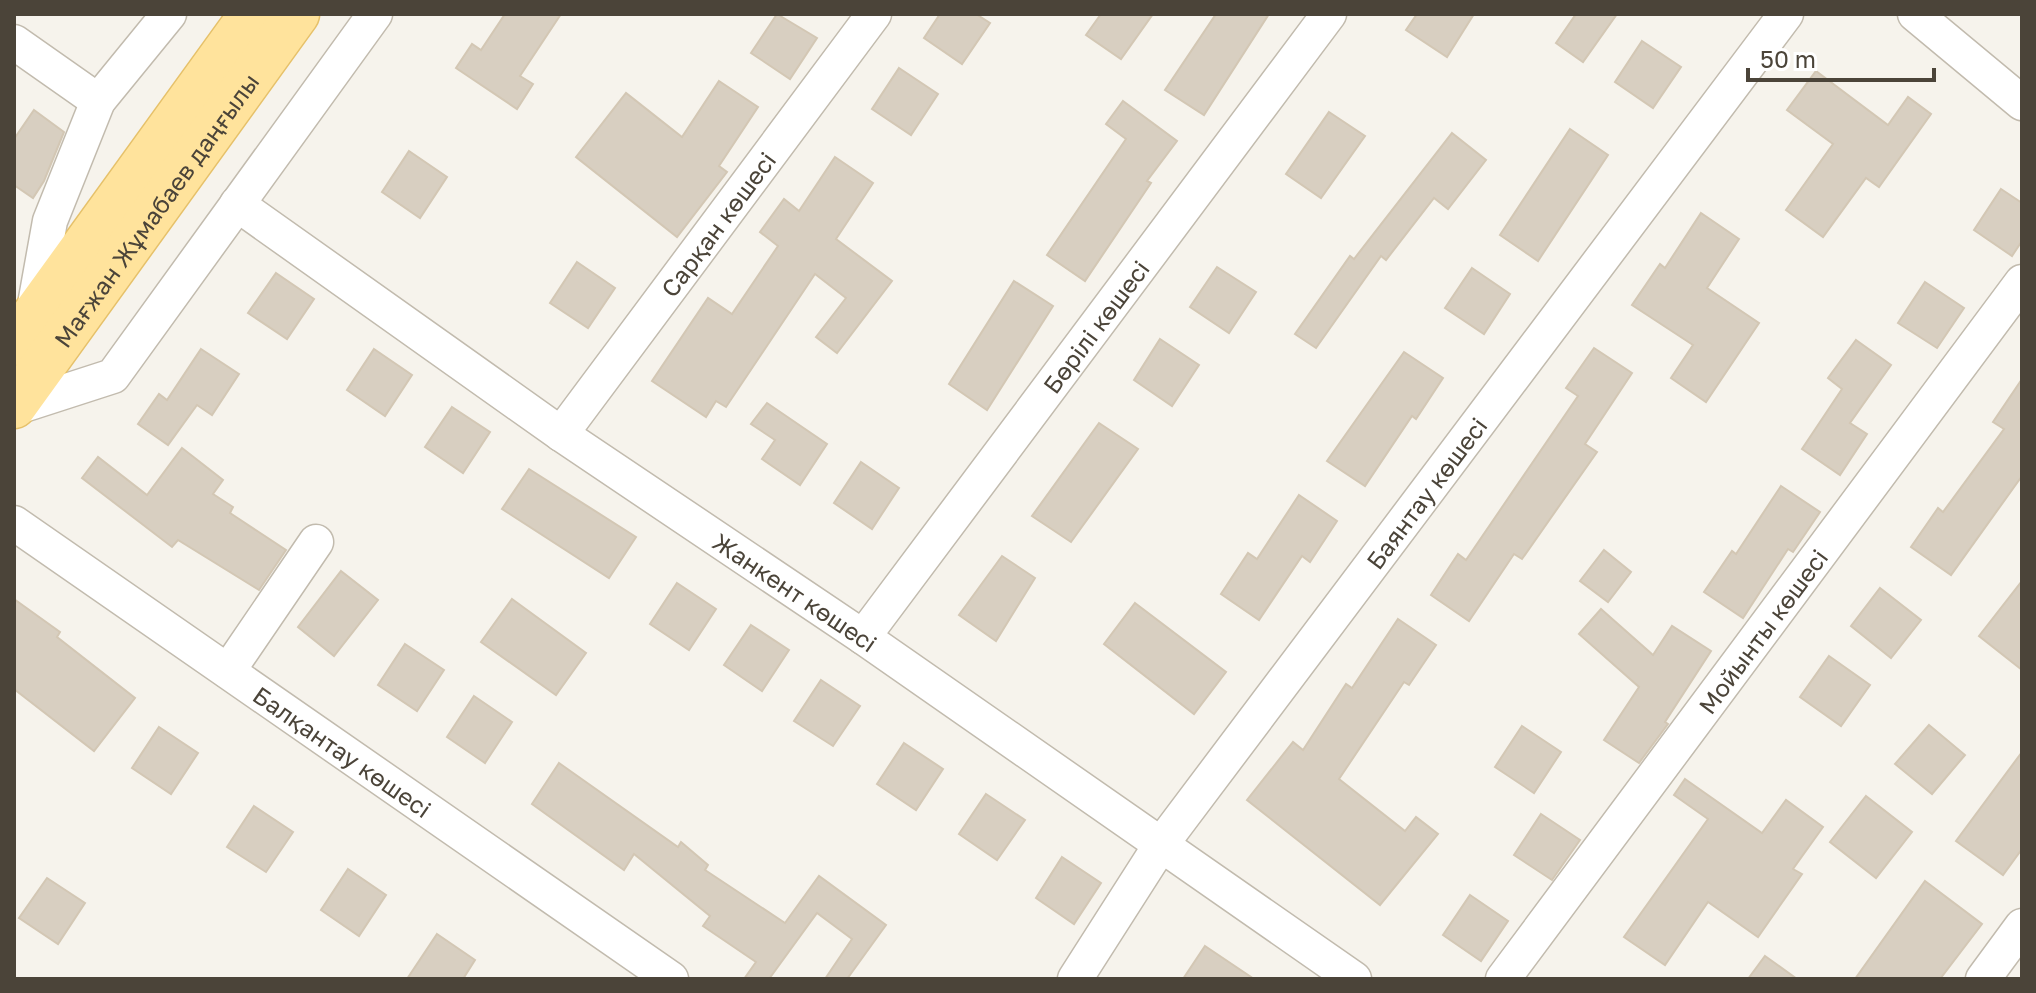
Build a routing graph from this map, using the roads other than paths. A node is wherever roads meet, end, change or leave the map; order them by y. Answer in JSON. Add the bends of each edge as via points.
{"nodes":[{"id":1,"x":169,"y":14,"type":"edge"},
{"id":2,"x":252,"y":14,"type":"edge"},
{"id":3,"x":297,"y":14,"type":"edge"},
{"id":4,"x":375,"y":14,"type":"edge"},
{"id":5,"x":874,"y":14,"type":"edge"},
{"id":6,"x":1329,"y":14,"type":"edge"},
{"id":7,"x":1786,"y":14,"type":"edge"},
{"id":8,"x":1915,"y":14,"type":"edge"},
{"id":9,"x":14,"y":42,"type":"edge"},
{"id":10,"x":98,"y":101,"type":"junction"},
{"id":11,"x":2022,"y":103,"type":"edge"},
{"id":12,"x":237,"y":204,"type":"junction"},
{"id":13,"x":2022,"y":282,"type":"edge"},
{"id":14,"x":24,"y":330,"type":"edge"},
{"id":15,"x":14,"y":407,"type":"edge"},
{"id":16,"x":561,"y":434,"type":"junction"},
{"id":17,"x":14,"y":523,"type":"edge"},
{"id":18,"x":316,"y":542,"type":"dead end"},
{"id":19,"x":863,"y":637,"type":"junction"},
{"id":20,"x":228,"y":671,"type":"junction"},
{"id":21,"x":1160,"y":846,"type":"junction"},
{"id":22,"x":2022,"y":926,"type":"edge"},
{"id":23,"x":671,"y":979,"type":"edge"},
{"id":24,"x":1075,"y":979,"type":"edge"},
{"id":25,"x":1354,"y":979,"type":"edge"},
{"id":26,"x":1503,"y":979,"type":"edge"},
{"id":27,"x":1983,"y":979,"type":"edge"}],
"edges":[{"from":1,"to":10,"type":"street"},
{"from":2,"to":14,"type":"main road","name":"Мағжан Жұмабаев даңғылы"},
{"from":3,"to":15,"type":"main road","name":"Мағжан Жұмабаев даңғылы"},
{"from":4,"to":12,"type":"street"},
{"from":5,"to":16,"type":"street","name":"Сарқан көшесі"},
{"from":6,"to":19,"type":"street","name":"Бөрілі көшесі"},
{"from":7,"to":21,"type":"street","name":"Баянтау көшесі"},
{"from":8,"to":11,"type":"street"},
{"from":9,"to":10,"type":"street"},
{"from":10,"to":14,"type":"street","via":[[50,221]]},
{"from":12,"to":15,"type":"street","via":[[113,376]]},
{"from":12,"to":16,"type":"street","name":"Жанкент көшесі"},
{"from":13,"to":26,"type":"street","name":"Мойынты көшесі"},
{"from":16,"to":19,"type":"street","name":"Жанкент көшесі"},
{"from":17,"to":20,"type":"street","name":"Балқантау көшесі"},
{"from":18,"to":20,"type":"street"},
{"from":19,"to":21,"type":"street","name":"Жанкент көшесі"},
{"from":20,"to":23,"type":"street","name":"Балқантау көшесі"},
{"from":21,"to":24,"type":"street","name":"Баянтау көшесі"},
{"from":21,"to":25,"type":"street","name":"Жанкент көшесі"},
{"from":22,"to":27,"type":"street"}]}
